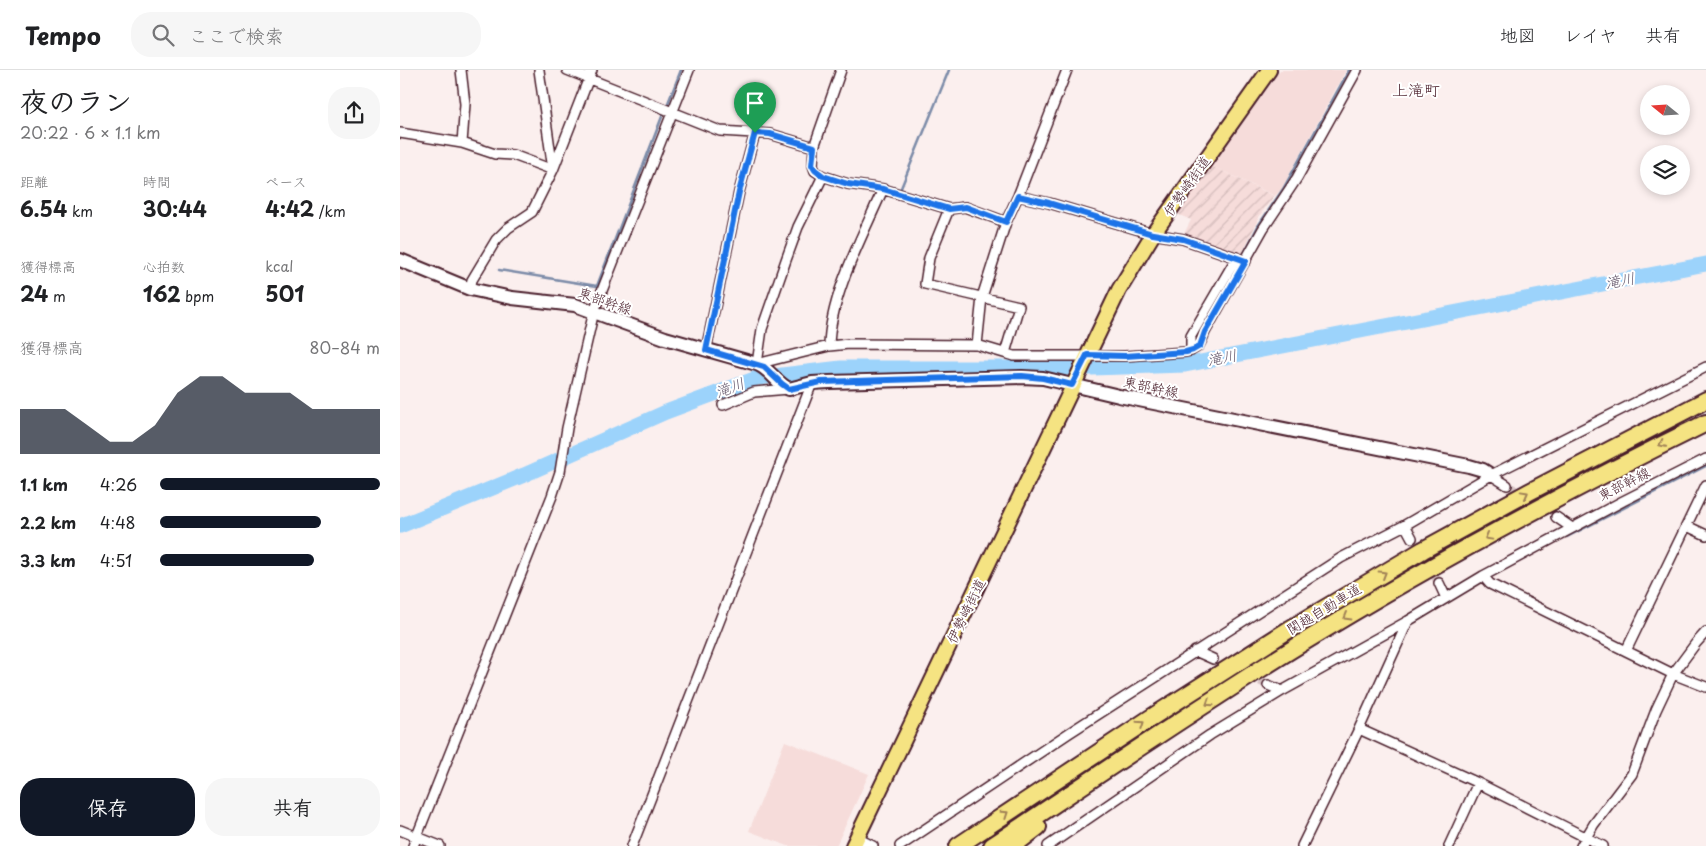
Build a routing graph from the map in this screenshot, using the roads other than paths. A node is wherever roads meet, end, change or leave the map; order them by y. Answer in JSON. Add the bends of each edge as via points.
{"nodes":[{"id":1,"x":461,"y":70,"type":"edge"},
{"id":2,"x":539,"y":70,"type":"edge"},
{"id":3,"x":567,"y":70,"type":"edge"},
{"id":4,"x":689,"y":70,"type":"edge"},
{"id":5,"x":841,"y":70,"type":"edge"},
{"id":6,"x":1067,"y":70,"type":"edge"},
{"id":7,"x":1269,"y":70,"type":"edge"},
{"id":8,"x":1357,"y":70,"type":"edge"},
{"id":9,"x":590,"y":74,"type":"edge"},
{"id":10,"x":672,"y":111,"type":"junction"},
{"id":11,"x":400,"y":133,"type":"edge"},
{"id":12,"x":755,"y":133,"type":"junction"},
{"id":13,"x":462,"y":143,"type":"junction"},
{"id":14,"x":814,"y":147,"type":"junction"},
{"id":15,"x":553,"y":170,"type":"junction"},
{"id":16,"x":823,"y":176,"type":"junction"},
{"id":17,"x":883,"y":189,"type":"junction"},
{"id":18,"x":1018,"y":196,"type":"junction"},
{"id":19,"x":949,"y":209,"type":"junction"},
{"id":20,"x":1006,"y":222,"type":"junction"},
{"id":21,"x":1153,"y":234,"type":"junction"},
{"id":22,"x":1237,"y":257,"type":"junction"},
{"id":23,"x":400,"y":260,"type":"edge"},
{"id":24,"x":1246,"y":261,"type":"junction"},
{"id":25,"x":470,"y":289,"type":"junction"},
{"id":26,"x":982,"y":296,"type":"junction"},
{"id":27,"x":594,"y":311,"type":"junction"},
{"id":28,"x":976,"y":344,"type":"junction"},
{"id":29,"x":829,"y":346,"type":"junction"},
{"id":30,"x":706,"y":350,"type":"junction"},
{"id":31,"x":1191,"y":350,"type":"junction"},
{"id":32,"x":1005,"y":353,"type":"junction"},
{"id":33,"x":1085,"y":358,"type":"junction"},
{"id":34,"x":757,"y":364,"type":"junction"},
{"id":35,"x":1706,"y":367,"type":"edge"},
{"id":36,"x":1075,"y":380,"type":"junction"},
{"id":37,"x":812,"y":383,"type":"junction"},
{"id":38,"x":786,"y":387,"type":"junction"},
{"id":39,"x":1706,"y":400,"type":"edge"},
{"id":40,"x":723,"y":405,"type":"dead end"},
{"id":41,"x":1706,"y":423,"type":"edge"},
{"id":42,"x":1706,"y":459,"type":"edge"},
{"id":43,"x":1491,"y":475,"type":"junction"},
{"id":44,"x":1507,"y":485,"type":"tunnel mouth"},
{"id":45,"x":1706,"y":485,"type":"edge"},
{"id":46,"x":1556,"y":517,"type":"tunnel mouth"},
{"id":47,"x":1405,"y":525,"type":"junction"},
{"id":48,"x":1687,"y":526,"type":"junction"},
{"id":49,"x":1572,"y":528,"type":"junction"},
{"id":50,"x":1706,"y":535,"type":"edge"},
{"id":51,"x":1412,"y":538,"type":"tunnel mouth"},
{"id":52,"x":1483,"y":576,"type":"junction"},
{"id":53,"x":1439,"y":584,"type":"tunnel mouth"},
{"id":54,"x":1446,"y":598,"type":"junction"},
{"id":55,"x":1408,"y":621,"type":"junction"},
{"id":56,"x":1706,"y":632,"type":"edge"},
{"id":57,"x":1195,"y":651,"type":"junction"},
{"id":58,"x":1626,"y":651,"type":"junction"},
{"id":59,"x":1213,"y":659,"type":"dead end"},
{"id":60,"x":1673,"y":674,"type":"junction"},
{"id":61,"x":1268,"y":685,"type":"tunnel mouth"},
{"id":62,"x":1706,"y":687,"type":"edge"},
{"id":63,"x":1282,"y":691,"type":"junction"},
{"id":64,"x":1359,"y":730,"type":"junction"},
{"id":65,"x":1159,"y":735,"type":"junction"},
{"id":66,"x":1478,"y":783,"type":"junction"},
{"id":67,"x":400,"y":830,"type":"edge"},
{"id":68,"x":416,"y":836,"type":"junction"},
{"id":69,"x":1587,"y":837,"type":"junction"},
{"id":70,"x":855,"y":842,"type":"edge"},
{"id":71,"x":959,"y":844,"type":"edge"},
{"id":72,"x":413,"y":846,"type":"edge"},
{"id":73,"x":440,"y":846,"type":"edge"},
{"id":74,"x":632,"y":846,"type":"edge"},
{"id":75,"x":873,"y":846,"type":"edge"},
{"id":76,"x":900,"y":846,"type":"edge"},
{"id":77,"x":992,"y":846,"type":"edge"},
{"id":78,"x":1013,"y":846,"type":"edge"},
{"id":79,"x":1048,"y":846,"type":"edge"},
{"id":80,"x":1302,"y":846,"type":"edge"},
{"id":81,"x":1449,"y":846,"type":"edge"},
{"id":82,"x":1580,"y":846,"type":"edge"},
{"id":83,"x":1603,"y":846,"type":"edge"}],
"edges":[{"from":1,"to":13,"type":"street","via":[[465,104]]},
{"from":2,"to":15,"type":"street"},
{"from":3,"to":9,"type":"street"},
{"from":4,"to":10,"type":"street"},
{"from":5,"to":14,"type":"street"},
{"from":6,"to":18,"type":"street"},
{"from":7,"to":21,"type":"main road","name":"伊勢崎街道"},
{"from":8,"to":24,"type":"street"},
{"from":9,"to":10,"type":"street"},
{"from":9,"to":15,"type":"street"},
{"from":10,"to":12,"type":"street","via":[[720,131]]},
{"from":10,"to":27,"type":"street"},
{"from":11,"to":13,"type":"street"},
{"from":12,"to":14,"type":"street"},
{"from":12,"to":30,"type":"street","via":[[739,192]]},
{"from":13,"to":15,"type":"street","via":[[495,154],[513,155]]},
{"from":14,"to":16,"type":"street","via":[[812,165]]},
{"from":15,"to":25,"type":"street","via":[[532,212],[496,240]]},
{"from":16,"to":17,"type":"street","via":[[848,184]]},
{"from":16,"to":34,"type":"street","via":[[786,260],[762,329]]},
{"from":17,"to":19,"type":"street"},
{"from":17,"to":29,"type":"street","via":[[843,281],[829,330]]},
{"from":18,"to":20,"type":"street"},
{"from":18,"to":21,"type":"street"},
{"from":19,"to":20,"type":"street","via":[[966,207]]},
{"from":19,"to":26,"type":"street","via":[[929,258],[925,284]]},
{"from":20,"to":26,"type":"street"},
{"from":21,"to":22,"type":"street","via":[[1183,239]]},
{"from":21,"to":33,"type":"main road","name":"伊勢崎街道","via":[[1119,290]]},
{"from":22,"to":24,"type":"street"},
{"from":22,"to":31,"type":"street","via":[[1192,336]]},
{"from":23,"to":25,"type":"street","name":"東部幹線"},
{"from":24,"to":31,"type":"street","via":[[1200,346]]},
{"from":25,"to":27,"type":"street","name":"東部幹線","via":[[512,298],[575,305]]},
{"from":26,"to":28,"type":"street"},
{"from":26,"to":32,"type":"street","via":[[1019,306]]},
{"from":27,"to":30,"type":"street","name":"東部幹線"},
{"from":27,"to":68,"type":"street","via":[[567,428],[561,470]]},
{"from":28,"to":29,"type":"street"},
{"from":28,"to":32,"type":"street"},
{"from":29,"to":34,"type":"street"},
{"from":30,"to":34,"type":"street","name":"東部幹線"},
{"from":31,"to":33,"type":"street"},
{"from":32,"to":33,"type":"street"},
{"from":33,"to":36,"type":"main road","name":"伊勢崎街道"},
{"from":34,"to":38,"type":"street","name":"東部幹線"},
{"from":35,"to":43,"type":"street"},
{"from":36,"to":37,"type":"street","name":"東部幹線","via":[[1022,376]]},
{"from":36,"to":43,"type":"street","name":"東部幹線","via":[[1470,466]]},
{"from":36,"to":70,"type":"main road","name":"伊勢崎街道"},
{"from":37,"to":38,"type":"street","name":"東部幹線"},
{"from":37,"to":74,"type":"street"},
{"from":38,"to":40,"type":"street","via":[[754,392]]},
{"from":71,"to":39,"type":"highway","name":"関越自動車道","one_way":true,"via":[[1290,629],[1528,492]]},
{"from":41,"to":65,"type":"highway","name":"関越自動車道","one_way":true,"via":[[1437,565],[1300,645]]},
{"from":42,"to":49,"type":"street","name":"東部幹線"},
{"from":43,"to":44,"type":"street","name":"東部幹線"},
{"from":43,"to":47,"type":"street"},
{"from":45,"to":48,"type":"street"},
{"from":46,"to":49,"type":"street"},
{"from":47,"to":51,"type":"street"},
{"from":47,"to":57,"type":"street","via":[[1340,558]]},
{"from":48,"to":50,"type":"street"},
{"from":48,"to":58,"type":"street"},
{"from":49,"to":52,"type":"street","name":"東部幹線"},
{"from":52,"to":54,"type":"street","name":"東部幹線"},
{"from":52,"to":58,"type":"street","via":[[1490,584]]},
{"from":53,"to":54,"type":"street"},
{"from":54,"to":55,"type":"street","name":"東部幹線"},
{"from":55,"to":63,"type":"street","name":"東部幹線"},
{"from":55,"to":64,"type":"street"},
{"from":56,"to":60,"type":"street"},
{"from":57,"to":59,"type":"street"},
{"from":57,"to":76,"type":"street"},
{"from":58,"to":60,"type":"street"},
{"from":60,"to":62,"type":"street"},
{"from":60,"to":69,"type":"street","via":[[1632,774]]},
{"from":61,"to":63,"type":"street"},
{"from":63,"to":79,"type":"street","name":"東部幹線","via":[[1210,735]]},
{"from":64,"to":66,"type":"street"},
{"from":64,"to":80,"type":"street"},
{"from":65,"to":77,"type":"highway","name":"関越自動車道"},
{"from":65,"to":78,"type":"highway"},
{"from":66,"to":69,"type":"street"},
{"from":66,"to":81,"type":"street"},
{"from":67,"to":68,"type":"street"},
{"from":68,"to":72,"type":"street"},
{"from":68,"to":73,"type":"street"},
{"from":69,"to":82,"type":"street"},
{"from":69,"to":83,"type":"street"},
{"from":70,"to":75,"type":"street"}]}
